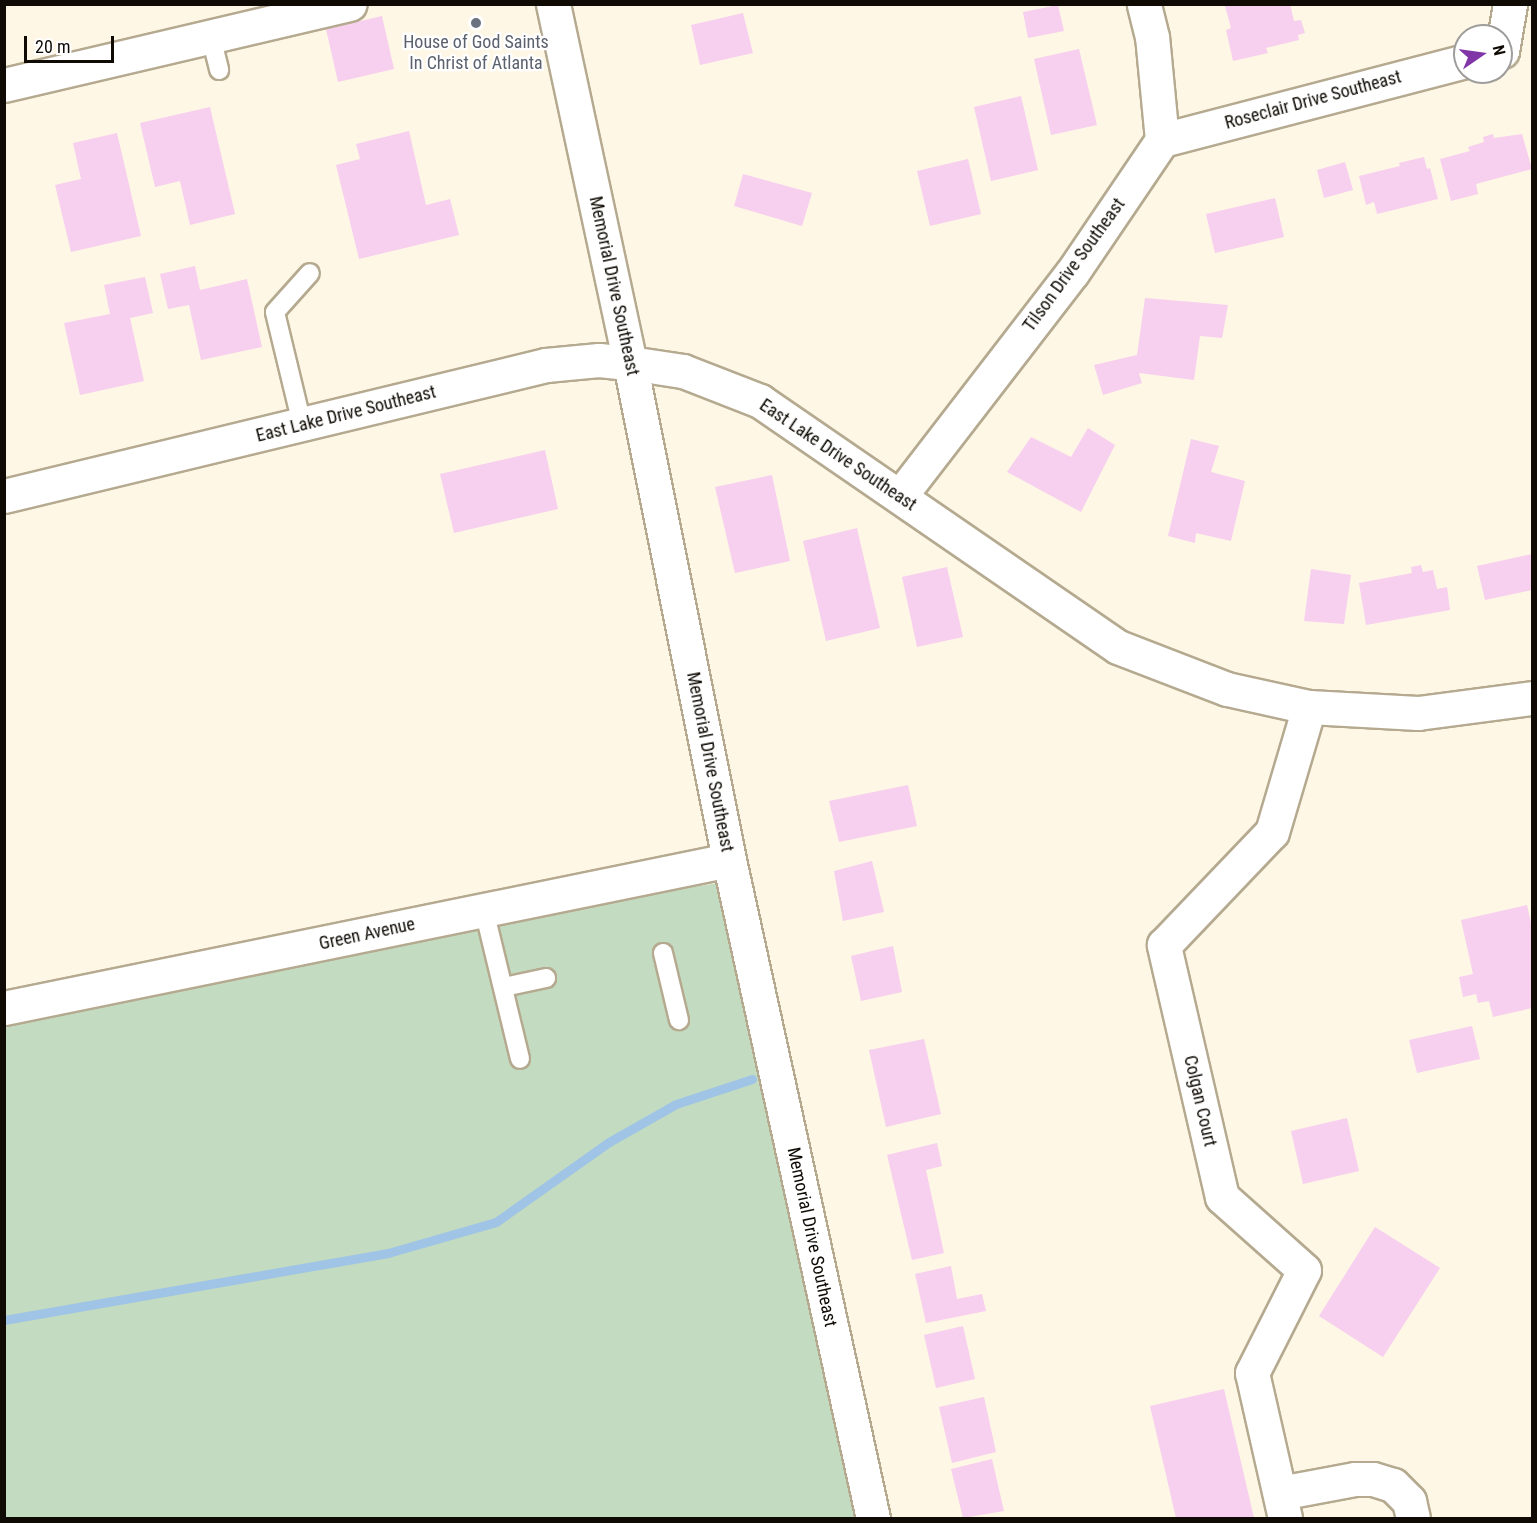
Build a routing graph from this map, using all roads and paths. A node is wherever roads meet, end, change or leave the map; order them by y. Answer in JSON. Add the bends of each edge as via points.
{"nodes":[{"id":1,"x":350,"y":4,"type":"edge"},
{"id":2,"x":554,"y":4,"type":"edge"},
{"id":3,"x":1144,"y":4,"type":"edge"},
{"id":4,"x":1510,"y":4,"type":"edge"},
{"id":5,"x":1511,"y":24,"type":"edge"},
{"id":6,"x":211,"y":37,"type":"junction"},
{"id":7,"x":1453,"y":63,"type":"edge"},
{"id":8,"x":219,"y":70,"type":"dead end"},
{"id":9,"x":4,"y":85,"type":"edge"},
{"id":10,"x":1162,"y":140,"type":"junction"},
{"id":11,"x":310,"y":273,"type":"dead end"},
{"id":12,"x":630,"y":363,"type":"junction"},
{"id":13,"x":302,"y":424,"type":"junction"},
{"id":14,"x":4,"y":496,"type":"edge"},
{"id":15,"x":900,"y":496,"type":"junction"},
{"id":16,"x":1533,"y":698,"type":"edge"},
{"id":17,"x":1309,"y":707,"type":"junction"},
{"id":18,"x":729,"y":860,"type":"junction"},
{"id":19,"x":484,"y":910,"type":"junction"},
{"id":20,"x":663,"y":953,"type":"dead end"},
{"id":21,"x":546,"y":978,"type":"dead end"},
{"id":22,"x":504,"y":987,"type":"junction"},
{"id":23,"x":4,"y":1008,"type":"edge"},
{"id":24,"x":679,"y":1020,"type":"dead end"},
{"id":25,"x":520,"y":1059,"type":"dead end"},
{"id":26,"x":1282,"y":1506,"type":"edge"},
{"id":27,"x":873,"y":1518,"type":"edge"},
{"id":28,"x":1413,"y":1518,"type":"edge"}],
"edges":[{"from":1,"to":6,"type":"street"},
{"from":2,"to":12,"type":"street","name":"Memorial Drive Southeast"},
{"from":3,"to":10,"type":"street","via":[[1152,37]]},
{"from":4,"to":5,"type":"street"},
{"from":6,"to":8,"type":"lane"},
{"from":6,"to":9,"type":"street"},
{"from":7,"to":10,"type":"street","name":"Roseclair Drive Southeast"},
{"from":10,"to":15,"type":"street","name":"Tilson Drive Southeast","via":[[1072,273]]},
{"from":11,"to":13,"type":"lane","via":[[275,312]]},
{"from":12,"to":13,"type":"street","name":"East Lake Drive Southeast","via":[[592,360],[546,365]]},
{"from":12,"to":15,"type":"street","name":"East Lake Drive Southeast","via":[[683,371],[760,401]]},
{"from":12,"to":18,"type":"street","name":"Memorial Drive Southeast"},
{"from":13,"to":14,"type":"street","name":"East Lake Drive Southeast"},
{"from":15,"to":17,"type":"street","name":"East Lake Drive Southeast","via":[[1118,647],[1227,689]]},
{"from":16,"to":17,"type":"street","name":"East Lake Drive Southeast","via":[[1418,713]]},
{"from":17,"to":26,"type":"street","name":"Colgan Court","via":[[1272,832],[1164,945],[1222,1197],[1304,1270],[1252,1373]]},
{"from":18,"to":19,"type":"street","name":"Green Avenue"},
{"from":18,"to":27,"type":"street","name":"Memorial Drive Southeast"},
{"from":19,"to":22,"type":"lane"},
{"from":19,"to":23,"type":"street","name":"Green Avenue"},
{"from":20,"to":24,"type":"lane"},
{"from":21,"to":22,"type":"lane"},
{"from":22,"to":25,"type":"lane"},
{"from":26,"to":28,"type":"street","name":"Colgan Court","via":[[1355,1479],[1372,1479],[1393,1485],[1409,1501]]}]}
